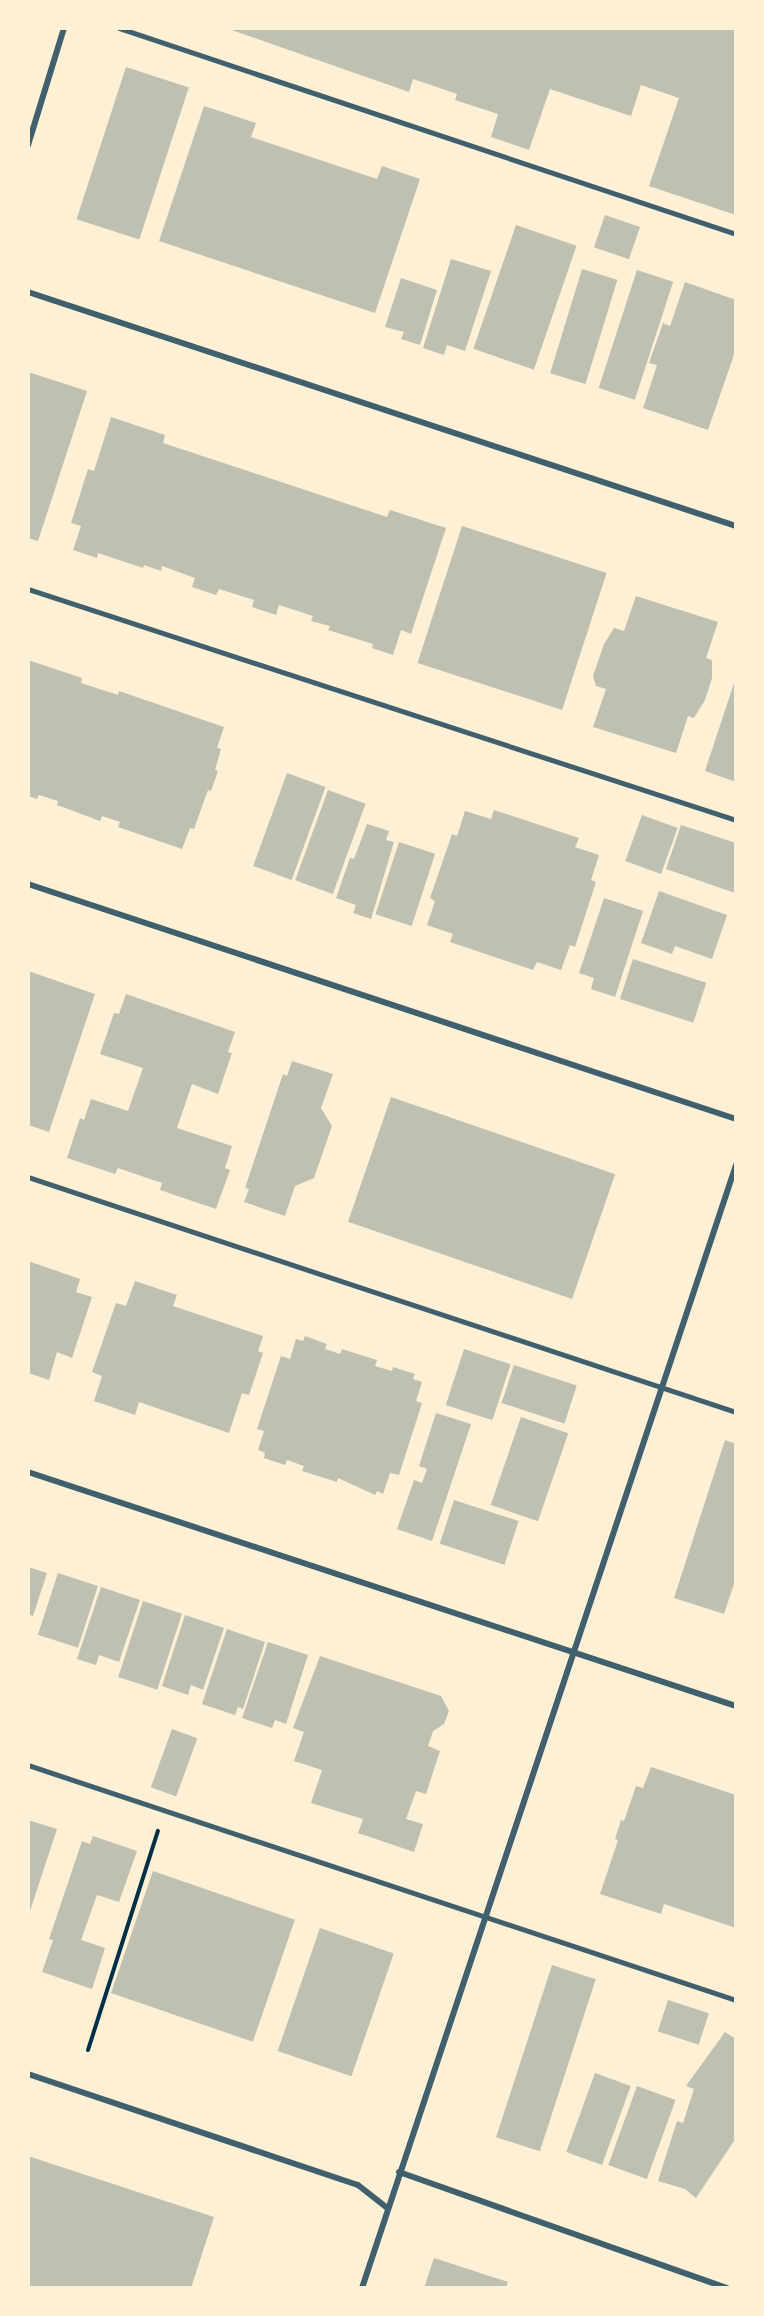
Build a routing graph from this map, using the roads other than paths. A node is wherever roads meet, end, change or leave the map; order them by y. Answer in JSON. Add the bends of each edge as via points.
{"nodes":[{"id":1,"x":64,"y":28,"type":"edge"},
{"id":2,"x":119,"y":28,"type":"edge"},
{"id":3,"x":28,"y":145,"type":"edge"},
{"id":4,"x":735,"y":234,"type":"edge"},
{"id":5,"x":28,"y":292,"type":"edge"},
{"id":6,"x":735,"y":526,"type":"edge"},
{"id":7,"x":28,"y":589,"type":"edge"},
{"id":8,"x":735,"y":820,"type":"edge"},
{"id":9,"x":28,"y":884,"type":"edge"},
{"id":10,"x":735,"y":1119,"type":"edge"},
{"id":11,"x":735,"y":1165,"type":"edge"},
{"id":12,"x":28,"y":1178,"type":"edge"},
{"id":13,"x":661,"y":1387,"type":"junction"},
{"id":14,"x":735,"y":1412,"type":"edge"},
{"id":15,"x":28,"y":1472,"type":"edge"},
{"id":16,"x":573,"y":1652,"type":"junction"},
{"id":17,"x":735,"y":1706,"type":"edge"},
{"id":18,"x":28,"y":1765,"type":"edge"},
{"id":19,"x":484,"y":1917,"type":"junction"},
{"id":20,"x":735,"y":2000,"type":"edge"},
{"id":21,"x":28,"y":2074,"type":"edge"},
{"id":22,"x":399,"y":2172,"type":"junction"},
{"id":23,"x":387,"y":2208,"type":"junction"},
{"id":24,"x":362,"y":2288,"type":"edge"},
{"id":25,"x":727,"y":2288,"type":"edge"}],
"edges":[{"from":1,"to":3,"type":"street"},
{"from":2,"to":4,"type":"lane"},
{"from":5,"to":6,"type":"street"},
{"from":7,"to":8,"type":"lane"},
{"from":9,"to":10,"type":"street"},
{"from":11,"to":13,"type":"street"},
{"from":12,"to":13,"type":"lane"},
{"from":13,"to":14,"type":"lane"},
{"from":13,"to":16,"type":"street"},
{"from":15,"to":16,"type":"street"},
{"from":16,"to":17,"type":"street"},
{"from":16,"to":19,"type":"street"},
{"from":18,"to":19,"type":"lane"},
{"from":19,"to":20,"type":"lane"},
{"from":19,"to":22,"type":"street"},
{"from":21,"to":23,"type":"street","via":[[358,2186]]},
{"from":22,"to":23,"type":"street"},
{"from":22,"to":25,"type":"street"},
{"from":23,"to":24,"type":"street"}]}
